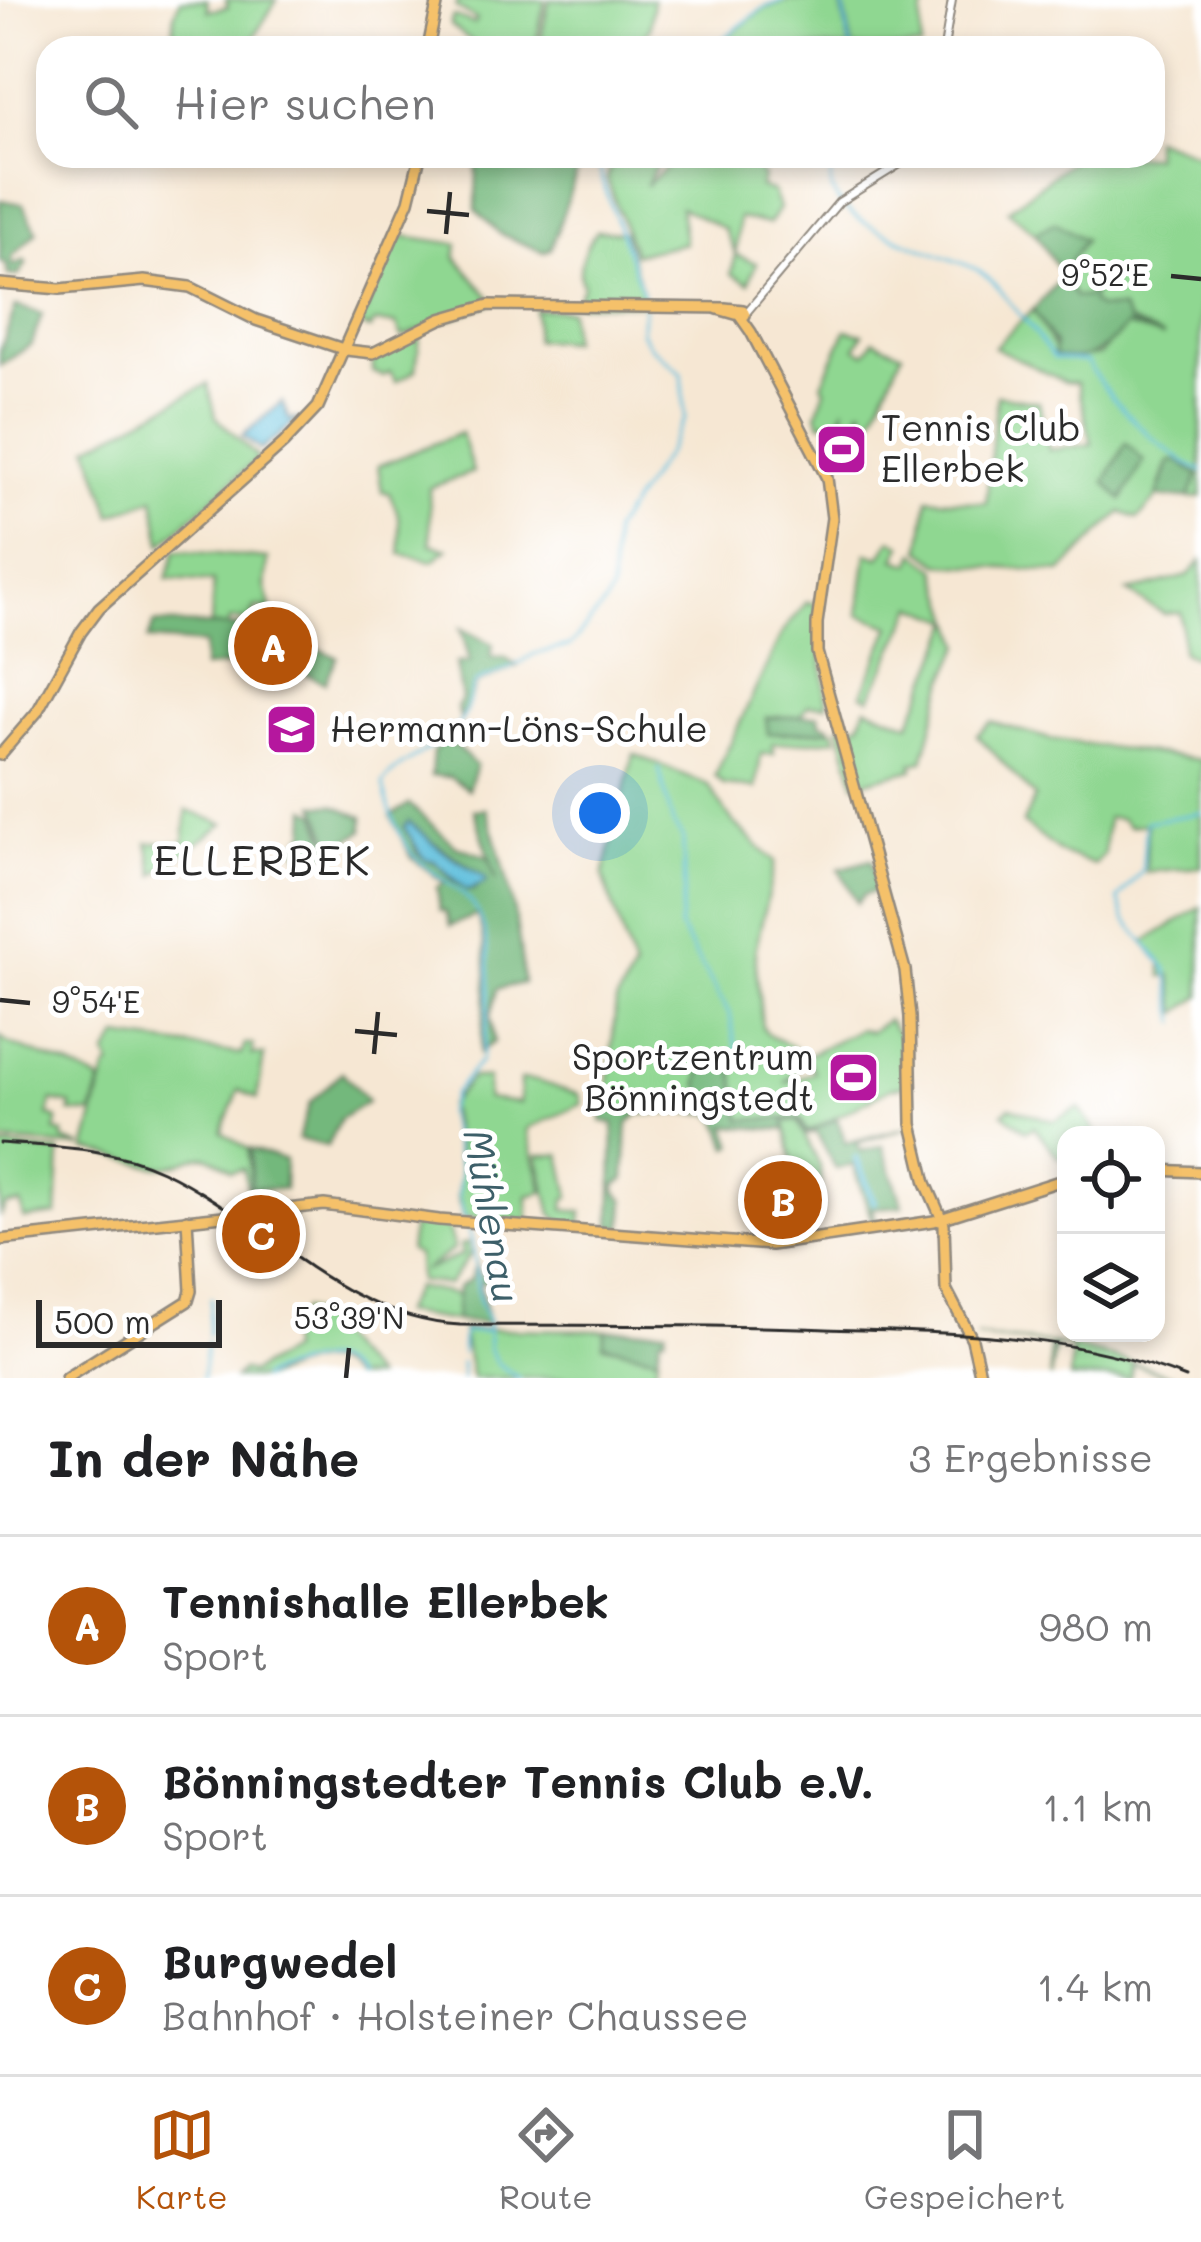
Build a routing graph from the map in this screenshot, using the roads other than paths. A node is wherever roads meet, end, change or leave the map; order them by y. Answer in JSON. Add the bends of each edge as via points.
{"nodes":[{"id":1,"x":438,"y":0,"type":"edge"},
{"id":2,"x":952,"y":0,"type":"edge"},
{"id":3,"x":430,"y":36,"type":"edge"},
{"id":4,"x":946,"y":36,"type":"edge"},
{"id":5,"x":417,"y":168,"type":"edge"},
{"id":6,"x":894,"y":168,"type":"edge"},
{"id":7,"x":0,"y":284,"type":"edge"},
{"id":8,"x":744,"y":312,"type":"junction"},
{"id":9,"x":347,"y":347,"type":"junction"},
{"id":10,"x":0,"y":755,"type":"edge"},
{"id":11,"x":1165,"y":1170,"type":"edge"},
{"id":12,"x":1201,"y":1172,"type":"edge"},
{"id":13,"x":1057,"y":1182,"type":"edge"},
{"id":14,"x":943,"y":1218,"type":"junction"},
{"id":15,"x":185,"y":1220,"type":"junction"},
{"id":16,"x":0,"y":1240,"type":"edge"},
{"id":17,"x":66,"y":1378,"type":"edge"},
{"id":18,"x":981,"y":1378,"type":"edge"}],
"edges":[{"from":1,"to":3,"type":"main road"},
{"from":2,"to":4,"type":"street"},
{"from":5,"to":9,"type":"main road"},
{"from":6,"to":8,"type":"street","via":[[825,215]]},
{"from":7,"to":9,"type":"main road","via":[[190,287],[256,320]]},
{"from":8,"to":9,"type":"main road","via":[[489,305],[441,319],[384,350]]},
{"from":8,"to":14,"type":"main road","via":[[826,472],[831,530],[818,652],[907,980],[914,1132]]},
{"from":9,"to":10,"type":"main road","via":[[304,425],[91,617],[37,712]]},
{"from":11,"to":12,"type":"main road"},
{"from":13,"to":14,"type":"main road"},
{"from":14,"to":15,"type":"main road","via":[[771,1245],[324,1205]]},
{"from":14,"to":18,"type":"main road","via":[[946,1289]]},
{"from":15,"to":16,"type":"main road"},
{"from":15,"to":17,"type":"main road","via":[[190,1295]]}]}
